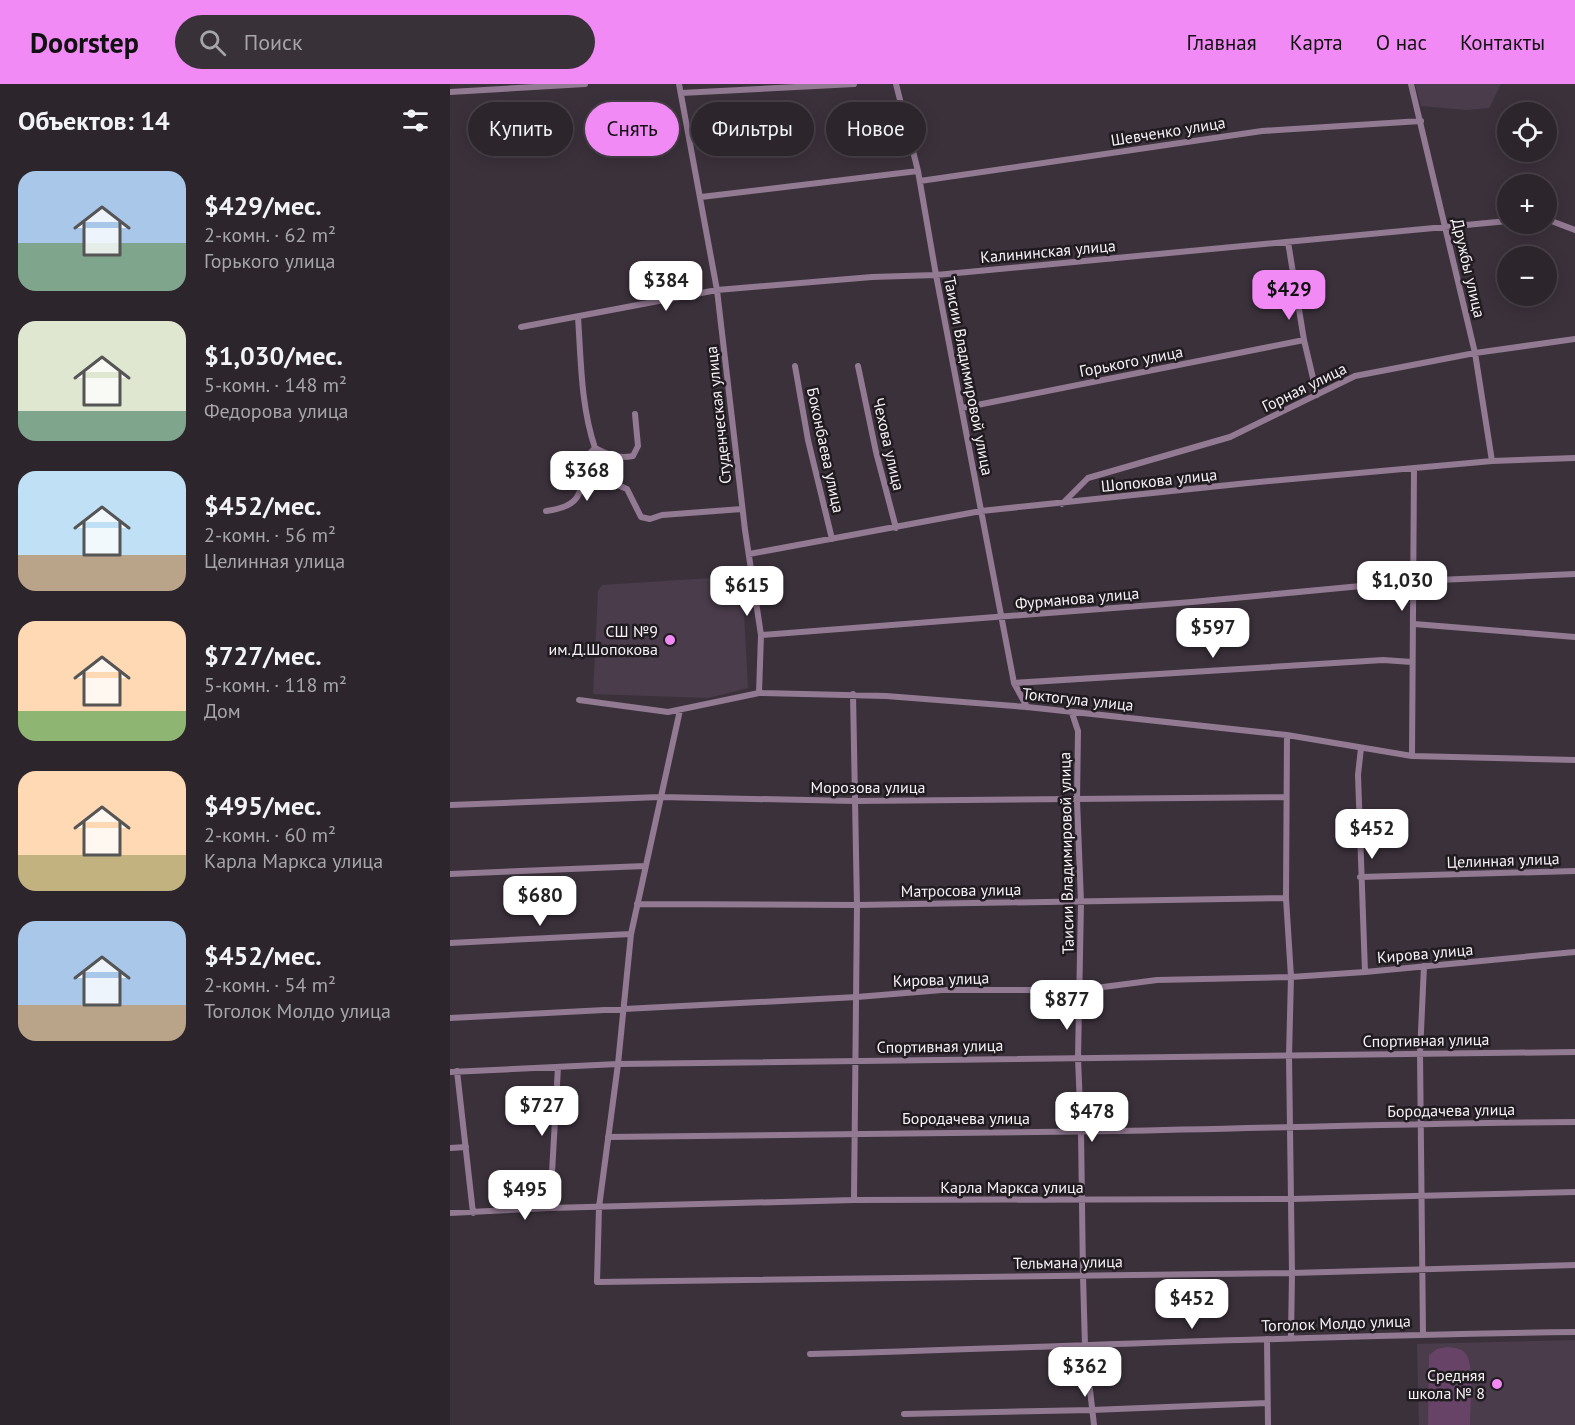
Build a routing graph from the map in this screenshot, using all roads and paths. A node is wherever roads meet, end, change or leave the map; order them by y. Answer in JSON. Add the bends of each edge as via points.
{"nodes":[{"id":1,"x":585,"y":84,"type":"edge"},
{"id":2,"x":679,"y":84,"type":"edge"},
{"id":3,"x":854,"y":84,"type":"edge"},
{"id":4,"x":896,"y":84,"type":"edge"},
{"id":5,"x":1411,"y":84,"type":"edge"},
{"id":6,"x":450,"y":92,"type":"edge"},
{"id":7,"x":681,"y":93,"type":"junction"},
{"id":8,"x":1421,"y":121,"type":"junction"},
{"id":9,"x":918,"y":171,"type":"junction"},
{"id":10,"x":920,"y":181,"type":"junction"},
{"id":11,"x":701,"y":197,"type":"junction"},
{"id":12,"x":1497,"y":222,"type":"edge"},
{"id":13,"x":1557,"y":223,"type":"edge"},
{"id":14,"x":1445,"y":225,"type":"junction"},
{"id":15,"x":1575,"y":230,"type":"edge"},
{"id":16,"x":1288,"y":242,"type":"junction"},
{"id":17,"x":936,"y":274,"type":"junction"},
{"id":18,"x":717,"y":290,"type":"junction"},
{"id":19,"x":578,"y":317,"type":"junction"},
{"id":20,"x":521,"y":327,"type":"dead end"},
{"id":21,"x":1575,"y":339,"type":"edge"},
{"id":22,"x":1304,"y":340,"type":"junction"},
{"id":23,"x":1475,"y":354,"type":"junction"},
{"id":24,"x":795,"y":366,"type":"dead end"},
{"id":25,"x":858,"y":366,"type":"dead end"},
{"id":26,"x":1317,"y":395,"type":"junction"},
{"id":27,"x":962,"y":408,"type":"junction"},
{"id":28,"x":635,"y":414,"type":"dead end"},
{"id":29,"x":595,"y":448,"type":"junction"},
{"id":30,"x":1575,"y":458,"type":"edge"},
{"id":31,"x":1492,"y":461,"type":"junction"},
{"id":32,"x":1414,"y":469,"type":"junction"},
{"id":33,"x":1061,"y":504,"type":"junction"},
{"id":34,"x":742,"y":509,"type":"junction"},
{"id":35,"x":546,"y":511,"type":"dead end"},
{"id":36,"x":981,"y":511,"type":"junction"},
{"id":37,"x":896,"y":528,"type":"junction"},
{"id":38,"x":832,"y":539,"type":"junction"},
{"id":39,"x":749,"y":554,"type":"junction"},
{"id":40,"x":1575,"y":574,"type":"edge"},
{"id":41,"x":1414,"y":581,"type":"junction"},
{"id":42,"x":1001,"y":618,"type":"junction"},
{"id":43,"x":1414,"y":624,"type":"junction"},
{"id":44,"x":762,"y":635,"type":"junction"},
{"id":45,"x":1575,"y":637,"type":"edge"},
{"id":46,"x":1412,"y":662,"type":"junction"},
{"id":47,"x":1014,"y":683,"type":"junction"},
{"id":48,"x":759,"y":693,"type":"junction"},
{"id":49,"x":853,"y":694,"type":"junction"},
{"id":50,"x":579,"y":700,"type":"dead end"},
{"id":51,"x":1026,"y":707,"type":"junction"},
{"id":52,"x":680,"y":710,"type":"junction"},
{"id":53,"x":1072,"y":713,"type":"junction"},
{"id":54,"x":1287,"y":735,"type":"junction"},
{"id":55,"x":1361,"y":748,"type":"junction"},
{"id":56,"x":1412,"y":756,"type":"junction"},
{"id":57,"x":1575,"y":760,"type":"edge"},
{"id":58,"x":660,"y":797,"type":"junction"},
{"id":59,"x":1286,"y":797,"type":"junction"},
{"id":60,"x":1077,"y":800,"type":"junction"},
{"id":61,"x":854,"y":801,"type":"junction"},
{"id":62,"x":450,"y":805,"type":"edge"},
{"id":63,"x":645,"y":866,"type":"junction"},
{"id":64,"x":1575,"y":871,"type":"edge"},
{"id":65,"x":450,"y":874,"type":"edge"},
{"id":66,"x":1360,"y":877,"type":"junction"},
{"id":67,"x":1286,"y":898,"type":"junction"},
{"id":68,"x":1081,"y":902,"type":"junction"},
{"id":69,"x":637,"y":904,"type":"junction"},
{"id":70,"x":857,"y":905,"type":"junction"},
{"id":71,"x":631,"y":934,"type":"junction"},
{"id":72,"x":450,"y":943,"type":"edge"},
{"id":73,"x":1575,"y":952,"type":"edge"},
{"id":74,"x":1424,"y":966,"type":"junction"},
{"id":75,"x":1365,"y":972,"type":"junction"},
{"id":76,"x":1291,"y":977,"type":"junction"},
{"id":77,"x":1080,"y":990,"type":"junction"},
{"id":78,"x":857,"y":997,"type":"junction"},
{"id":79,"x":624,"y":1008,"type":"junction"},
{"id":80,"x":450,"y":1018,"type":"edge"},
{"id":81,"x":1575,"y":1052,"type":"edge"},
{"id":82,"x":1420,"y":1053,"type":"junction"},
{"id":83,"x":1289,"y":1056,"type":"junction"},
{"id":84,"x":1078,"y":1058,"type":"junction"},
{"id":85,"x":857,"y":1060,"type":"junction"},
{"id":86,"x":618,"y":1064,"type":"junction"},
{"id":87,"x":558,"y":1067,"type":"junction"},
{"id":88,"x":453,"y":1071,"type":"edge"},
{"id":89,"x":1575,"y":1122,"type":"edge"},
{"id":90,"x":1421,"y":1123,"type":"junction"},
{"id":91,"x":1291,"y":1128,"type":"junction"},
{"id":92,"x":1081,"y":1131,"type":"junction"},
{"id":93,"x":856,"y":1132,"type":"junction"},
{"id":94,"x":608,"y":1137,"type":"junction"},
{"id":95,"x":466,"y":1147,"type":"junction"},
{"id":96,"x":450,"y":1148,"type":"edge"},
{"id":97,"x":1575,"y":1192,"type":"edge"},
{"id":98,"x":1422,"y":1194,"type":"junction"},
{"id":99,"x":1291,"y":1198,"type":"junction"},
{"id":100,"x":854,"y":1200,"type":"junction"},
{"id":101,"x":1082,"y":1201,"type":"junction"},
{"id":102,"x":599,"y":1207,"type":"junction"},
{"id":103,"x":550,"y":1208,"type":"junction"},
{"id":104,"x":450,"y":1213,"type":"edge"},
{"id":105,"x":473,"y":1213,"type":"junction"},
{"id":106,"x":1575,"y":1265,"type":"edge"},
{"id":107,"x":1423,"y":1268,"type":"junction"},
{"id":108,"x":1292,"y":1273,"type":"junction"},
{"id":109,"x":1083,"y":1276,"type":"junction"},
{"id":110,"x":1575,"y":1332,"type":"edge"},
{"id":111,"x":1423,"y":1334,"type":"junction"},
{"id":112,"x":1291,"y":1337,"type":"junction"},
{"id":113,"x":1267,"y":1339,"type":"junction"},
{"id":114,"x":1085,"y":1346,"type":"junction"},
{"id":115,"x":810,"y":1354,"type":"dead end"},
{"id":116,"x":1267,"y":1403,"type":"junction"},
{"id":117,"x":1092,"y":1410,"type":"junction"},
{"id":118,"x":904,"y":1414,"type":"dead end"},
{"id":119,"x":1094,"y":1425,"type":"edge"},
{"id":120,"x":1268,"y":1425,"type":"edge"}],
"edges":[{"from":1,"to":6,"type":"street"},
{"from":2,"to":7,"type":"street","name":"Студенческая улица"},
{"from":3,"to":7,"type":"street"},
{"from":4,"to":9,"type":"street","name":"Таисии Владимировой улица"},
{"from":5,"to":8,"type":"street","name":"Дружбы улица"},
{"from":7,"to":11,"type":"street","name":"Студенческая улица"},
{"from":8,"to":10,"type":"street","name":"Шевченко улица","via":[[1262,131]]},
{"from":8,"to":14,"type":"street","name":"Дружбы улица"},
{"from":9,"to":10,"type":"street","name":"Таисии Владимировой улица"},
{"from":9,"to":11,"type":"street"},
{"from":10,"to":17,"type":"street","name":"Таисии Владимировой улица"},
{"from":11,"to":18,"type":"street","name":"Студенческая улица"},
{"from":12,"to":14,"type":"street","name":"Калининская улица"},
{"from":13,"to":15,"type":"street"},
{"from":14,"to":16,"type":"street","name":"Калининская улица"},
{"from":14,"to":23,"type":"street","name":"Дружбы улица"},
{"from":16,"to":17,"type":"street","name":"Калининская улица"},
{"from":16,"to":22,"type":"street"},
{"from":17,"to":18,"type":"street","name":"Калининская улица"},
{"from":17,"to":27,"type":"street","name":"Таисии Владимировой улица"},
{"from":18,"to":19,"type":"street","name":"Калининская улица"},
{"from":18,"to":34,"type":"street","name":"Студенческая улица"},
{"from":19,"to":20,"type":"street","name":"Калининская улица"},
{"from":19,"to":29,"type":"street","via":[[588,429]]},
{"from":21,"to":23,"type":"street","name":"Горная улица"},
{"from":22,"to":26,"type":"street"},
{"from":22,"to":27,"type":"street","name":"Горького улица"},
{"from":23,"to":26,"type":"street","name":"Горная улица","via":[[1355,376]]},
{"from":23,"to":31,"type":"street","name":"Дружбы улица"},
{"from":24,"to":38,"type":"street","name":"Боконбаева улица","via":[[807,440]]},
{"from":25,"to":37,"type":"street","name":"Чехова улица"},
{"from":26,"to":33,"type":"street","name":"Горная улица","via":[[1230,437],[1088,478]]},
{"from":27,"to":36,"type":"street","name":"Таисии Владимировой улица"},
{"from":28,"to":29,"type":"street","via":[[639,446],[633,456],[610,456]]},
{"from":29,"to":34,"type":"street","via":[[602,470],[612,484],[627,489],[641,517]]},
{"from":29,"to":35,"type":"street","via":[[585,458],[581,488],[574,503]]},
{"from":30,"to":31,"type":"street","name":"Шопокова улица"},
{"from":31,"to":32,"type":"street","name":"Шопокова улица"},
{"from":32,"to":33,"type":"street","name":"Шопокова улица"},
{"from":32,"to":41,"type":"street"},
{"from":33,"to":36,"type":"street","name":"Шопокова улица"},
{"from":34,"to":39,"type":"street","name":"Студенческая улица"},
{"from":36,"to":37,"type":"street","name":"Шопокова улица"},
{"from":36,"to":42,"type":"street","name":"Таисии Владимировой улица"},
{"from":37,"to":38,"type":"street","name":"Шопокова улица"},
{"from":38,"to":39,"type":"street","name":"Шопокова улица"},
{"from":39,"to":44,"type":"street"},
{"from":40,"to":41,"type":"street","name":"Фурманова улица"},
{"from":41,"to":42,"type":"street","name":"Фурманова улица"},
{"from":41,"to":43,"type":"street"},
{"from":42,"to":44,"type":"street","name":"Фурманова улица"},
{"from":42,"to":47,"type":"street","name":"Таисии Владимировой улица"},
{"from":43,"to":45,"type":"street"},
{"from":43,"to":46,"type":"street"},
{"from":44,"to":48,"type":"street"},
{"from":46,"to":47,"type":"street","via":[[1383,660]]},
{"from":46,"to":56,"type":"street"},
{"from":47,"to":51,"type":"street","name":"Таисии Владимировой улица"},
{"from":48,"to":49,"type":"street","name":"Токтогула улица"},
{"from":48,"to":52,"type":"street","name":"Токтогула улица"},
{"from":49,"to":51,"type":"street","name":"Токтогула улица"},
{"from":49,"to":61,"type":"street"},
{"from":50,"to":52,"type":"street","name":"Токтогула улица","via":[[668,712]]},
{"from":51,"to":53,"type":"street","name":"Токтогула улица"},
{"from":52,"to":58,"type":"street"},
{"from":53,"to":54,"type":"street","name":"Токтогула улица"},
{"from":53,"to":60,"type":"street","name":"Таисии Владимировой улица","via":[[1078,732]]},
{"from":54,"to":55,"type":"street","name":"Токтогула улица"},
{"from":54,"to":59,"type":"street"},
{"from":55,"to":56,"type":"street","name":"Токтогула улица"},
{"from":55,"to":66,"type":"street"},
{"from":56,"to":57,"type":"street","name":"Токтогула улица"},
{"from":58,"to":61,"type":"street","name":"Морозова улица"},
{"from":58,"to":62,"type":"street","name":"Морозова улица"},
{"from":58,"to":63,"type":"street"},
{"from":59,"to":60,"type":"street","name":"Морозова улица"},
{"from":59,"to":67,"type":"street"},
{"from":60,"to":61,"type":"street","name":"Морозова улица"},
{"from":60,"to":68,"type":"street","name":"Таисии Владимировой улица"},
{"from":61,"to":70,"type":"street"},
{"from":63,"to":65,"type":"street"},
{"from":63,"to":69,"type":"street"},
{"from":64,"to":66,"type":"street","name":"Целинная улица"},
{"from":66,"to":75,"type":"street"},
{"from":67,"to":68,"type":"street","name":"Матросова улица"},
{"from":67,"to":76,"type":"street"},
{"from":68,"to":70,"type":"street","name":"Матросова улица"},
{"from":68,"to":77,"type":"street","name":"Таисии Владимировой улица"},
{"from":69,"to":70,"type":"street","name":"Матросова улица"},
{"from":69,"to":71,"type":"street"},
{"from":70,"to":78,"type":"street"},
{"from":71,"to":72,"type":"street"},
{"from":71,"to":79,"type":"street"},
{"from":73,"to":74,"type":"street","name":"Кирова улица"},
{"from":74,"to":75,"type":"street","name":"Кирова улица"},
{"from":74,"to":82,"type":"street"},
{"from":75,"to":76,"type":"street","name":"Кирова улица"},
{"from":76,"to":77,"type":"street","name":"Кирова улица","via":[[1157,980]]},
{"from":76,"to":83,"type":"street"},
{"from":77,"to":78,"type":"street","name":"Кирова улица","via":[[942,990]]},
{"from":77,"to":84,"type":"street","name":"Таисии Владимировой улица"},
{"from":78,"to":79,"type":"street","name":"Кирова улица"},
{"from":78,"to":85,"type":"street"},
{"from":79,"to":80,"type":"street","name":"Кирова улица"},
{"from":79,"to":86,"type":"street"},
{"from":81,"to":82,"type":"street","name":"Спортивная улица"},
{"from":82,"to":83,"type":"street","name":"Спортивная улица"},
{"from":82,"to":90,"type":"street"},
{"from":83,"to":84,"type":"street","name":"Спортивная улица"},
{"from":83,"to":91,"type":"street"},
{"from":84,"to":85,"type":"street","name":"Спортивная улица"},
{"from":84,"to":92,"type":"street","name":"Таисии Владимировой улица"},
{"from":85,"to":86,"type":"street","name":"Спортивная улица"},
{"from":85,"to":93,"type":"street"},
{"from":86,"to":87,"type":"street","name":"Спортивная улица"},
{"from":86,"to":94,"type":"street"},
{"from":87,"to":88,"type":"street","name":"Спортивная улица"},
{"from":87,"to":103,"type":"street"},
{"from":88,"to":95,"type":"street"},
{"from":89,"to":90,"type":"street","name":"Бородачева улица"},
{"from":90,"to":91,"type":"street","name":"Бородачева улица"},
{"from":90,"to":98,"type":"street"},
{"from":91,"to":92,"type":"street","name":"Бородачева улица"},
{"from":91,"to":99,"type":"street"},
{"from":92,"to":93,"type":"street","name":"Бородачева улица"},
{"from":92,"to":101,"type":"street","name":"Таисии Владимировой улица"},
{"from":93,"to":94,"type":"street","name":"Бородачева улица"},
{"from":93,"to":100,"type":"street"},
{"from":94,"to":102,"type":"street"},
{"from":95,"to":96,"type":"street"},
{"from":95,"to":105,"type":"street"},
{"from":97,"to":98,"type":"street","name":"Карла Маркса улица"},
{"from":98,"to":99,"type":"street","name":"Карла Маркса улица"},
{"from":98,"to":107,"type":"street"},
{"from":99,"to":101,"type":"street","name":"Карла Маркса улица"},
{"from":99,"to":108,"type":"street"},
{"from":100,"to":101,"type":"street","name":"Карла Маркса улица"},
{"from":100,"to":102,"type":"street","name":"Карла Маркса улица"},
{"from":101,"to":109,"type":"street","name":"Таисии Владимировой улица"},
{"from":102,"to":103,"type":"street","name":"Карла Маркса улица"},
{"from":102,"to":109,"type":"street","name":"Тельмана улица","via":[[597,1282]]},
{"from":103,"to":105,"type":"street","name":"Карла Маркса улица"},
{"from":104,"to":105,"type":"street","name":"Карла Маркса улица"},
{"from":106,"to":107,"type":"street","name":"Тельмана улица"},
{"from":107,"to":108,"type":"street","name":"Тельмана улица"},
{"from":107,"to":111,"type":"street"},
{"from":108,"to":109,"type":"street","name":"Тельмана улица"},
{"from":108,"to":112,"type":"street"},
{"from":109,"to":114,"type":"street","name":"Таисии Владимировой улица"},
{"from":110,"to":111,"type":"street","name":"Тоголок Молдо улица"},
{"from":111,"to":112,"type":"street","name":"Тоголок Молдо улица"},
{"from":112,"to":113,"type":"street","name":"Тоголок Молдо улица"},
{"from":113,"to":114,"type":"street","name":"Тоголок Молдо улица"},
{"from":113,"to":116,"type":"street"},
{"from":114,"to":115,"type":"street","name":"Тоголок Молдо улица"},
{"from":114,"to":117,"type":"street","name":"Таисии Владимировой улица"},
{"from":116,"to":117,"type":"street"},
{"from":116,"to":120,"type":"street"},
{"from":117,"to":118,"type":"street"},
{"from":117,"to":119,"type":"street","name":"Таисии Владимировой улица"}]}
